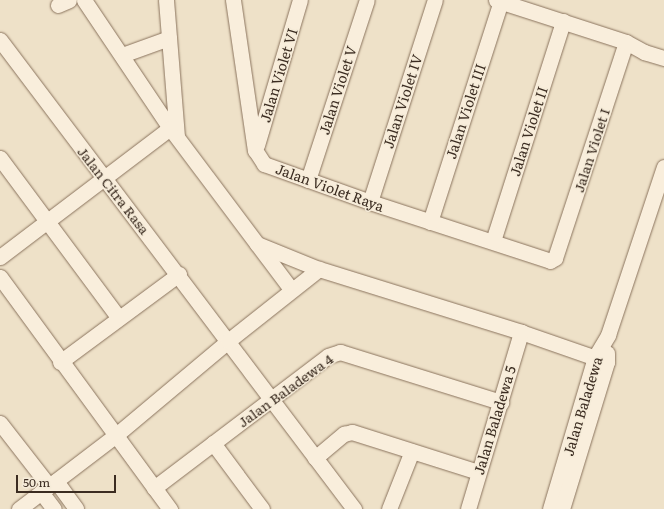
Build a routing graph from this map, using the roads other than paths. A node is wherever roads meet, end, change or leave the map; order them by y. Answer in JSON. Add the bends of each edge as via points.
{"nodes":[{"id":1,"x":84,"y":0,"type":"edge"},
{"id":2,"x":166,"y":0,"type":"edge"},
{"id":3,"x":233,"y":0,"type":"edge"},
{"id":4,"x":300,"y":0,"type":"edge"},
{"id":5,"x":367,"y":0,"type":"edge"},
{"id":6,"x":434,"y":0,"type":"edge"},
{"id":7,"x":498,"y":1,"type":"edge"},
{"id":8,"x":563,"y":21,"type":"junction"},
{"id":9,"x":169,"y":38,"type":"junction"},
{"id":10,"x":0,"y":40,"type":"edge"},
{"id":11,"x":626,"y":42,"type":"junction"},
{"id":12,"x":664,"y":48,"type":"edge"},
{"id":13,"x":122,"y":55,"type":"junction"},
{"id":14,"x":664,"y":58,"type":"edge"},
{"id":15,"x":174,"y":132,"type":"junction"},
{"id":16,"x":255,"y":150,"type":"junction"},
{"id":17,"x":0,"y":158,"type":"edge"},
{"id":18,"x":664,"y":167,"type":"edge"},
{"id":19,"x":103,"y":177,"type":"junction"},
{"id":20,"x":308,"y":180,"type":"junction"},
{"id":21,"x":370,"y":202,"type":"junction"},
{"id":22,"x":48,"y":220,"type":"junction"},
{"id":23,"x":430,"y":222,"type":"junction"},
{"id":24,"x":493,"y":241,"type":"junction"},
{"id":25,"x":257,"y":244,"type":"junction"},
{"id":26,"x":0,"y":257,"type":"edge"},
{"id":27,"x":555,"y":258,"type":"joint"},
{"id":28,"x":319,"y":269,"type":"junction"},
{"id":29,"x":179,"y":274,"type":"junction"},
{"id":30,"x":0,"y":277,"type":"edge"},
{"id":31,"x":291,"y":289,"type":"junction"},
{"id":32,"x":120,"y":318,"type":"junction"},
{"id":33,"x":521,"y":332,"type":"junction"},
{"id":34,"x":228,"y":340,"type":"junction"},
{"id":35,"x":601,"y":360,"type":"junction"},
{"id":36,"x":60,"y":362,"type":"junction"},
{"id":37,"x":270,"y":398,"type":"junction"},
{"id":38,"x":501,"y":402,"type":"junction"},
{"id":39,"x":0,"y":423,"type":"edge"},
{"id":40,"x":116,"y":435,"type":"junction"},
{"id":41,"x":212,"y":443,"type":"junction"},
{"id":42,"x":412,"y":451,"type":"junction"},
{"id":43,"x":315,"y":458,"type":"junction"},
{"id":44,"x":478,"y":472,"type":"junction"},
{"id":45,"x":49,"y":486,"type":"junction"},
{"id":46,"x":154,"y":488,"type":"junction"},
{"id":47,"x":73,"y":504,"type":"edge"},
{"id":48,"x":19,"y":509,"type":"edge"},
{"id":49,"x":54,"y":509,"type":"edge"},
{"id":50,"x":170,"y":509,"type":"edge"},
{"id":51,"x":262,"y":509,"type":"edge"},
{"id":52,"x":354,"y":509,"type":"edge"},
{"id":53,"x":389,"y":509,"type":"edge"},
{"id":54,"x":468,"y":509,"type":"edge"},
{"id":55,"x":550,"y":509,"type":"edge"},
{"id":56,"x":562,"y":509,"type":"edge"}],
"edges":[{"from":1,"to":13,"type":"street"},
{"from":2,"to":9,"type":"street"},
{"from":3,"to":16,"type":"street"},
{"from":4,"to":16,"type":"street","name":"Jalan Violet VI"},
{"from":5,"to":20,"type":"street","name":"Jalan Violet V"},
{"from":6,"to":21,"type":"street","name":"Jalan Violet IV"},
{"from":7,"to":8,"type":"street"},
{"from":7,"to":23,"type":"street","name":"Jalan Violet III"},
{"from":8,"to":11,"type":"street"},
{"from":8,"to":24,"type":"street","name":"Jalan Violet II"},
{"from":9,"to":13,"type":"street"},
{"from":9,"to":15,"type":"street"},
{"from":10,"to":19,"type":"street","name":"Jalan Citra Rasa"},
{"from":11,"to":12,"type":"street","via":[[647,42]]},
{"from":11,"to":14,"type":"street"},
{"from":11,"to":27,"type":"street","name":"Jalan Violet I"},
{"from":13,"to":15,"type":"street"},
{"from":15,"to":19,"type":"street"},
{"from":15,"to":25,"type":"street"},
{"from":16,"to":20,"type":"street","name":"Jalan Violet Raya","via":[[264,164]]},
{"from":17,"to":22,"type":"street"},
{"from":18,"to":35,"type":"street","name":"Jalan Baladewa"},
{"from":19,"to":22,"type":"street"},
{"from":19,"to":29,"type":"street","name":"Jalan Citra Rasa"},
{"from":20,"to":21,"type":"street","name":"Jalan Violet Raya"},
{"from":21,"to":23,"type":"street","name":"Jalan Violet Raya"},
{"from":22,"to":26,"type":"street"},
{"from":22,"to":32,"type":"street"},
{"from":23,"to":24,"type":"street","name":"Jalan Violet Raya"},
{"from":24,"to":27,"type":"street","name":"Jalan Violet Raya","via":[[550,260]]},
{"from":25,"to":28,"type":"street"},
{"from":25,"to":31,"type":"street"},
{"from":28,"to":31,"type":"street"},
{"from":28,"to":33,"type":"street"},
{"from":29,"to":32,"type":"street"},
{"from":29,"to":34,"type":"street","name":"Jalan Citra Rasa"},
{"from":30,"to":36,"type":"street"},
{"from":31,"to":34,"type":"street"},
{"from":32,"to":36,"type":"street"},
{"from":33,"to":35,"type":"street"},
{"from":33,"to":38,"type":"street","name":"Jalan Baladewa 5"},
{"from":34,"to":37,"type":"street","name":"Jalan Citra Rasa"},
{"from":34,"to":40,"type":"street"},
{"from":35,"to":55,"type":"street","name":"Jalan Baladewa"},
{"from":35,"to":56,"type":"street","name":"Jalan Baladewa"},
{"from":36,"to":40,"type":"street"},
{"from":37,"to":38,"type":"street","name":"Jalan Baladewa 4","via":[[328,356],[340,352]]},
{"from":37,"to":41,"type":"street","name":"Jalan Baladewa 4"},
{"from":37,"to":43,"type":"street","name":"Jalan Citra Rasa"},
{"from":38,"to":44,"type":"street","name":"Jalan Baladewa 5"},
{"from":39,"to":45,"type":"street"},
{"from":40,"to":45,"type":"street"},
{"from":40,"to":46,"type":"street"},
{"from":41,"to":46,"type":"street","name":"Jalan Baladewa 4"},
{"from":41,"to":51,"type":"street"},
{"from":42,"to":43,"type":"street","via":[[352,432],[344,434]]},
{"from":42,"to":44,"type":"street"},
{"from":42,"to":53,"type":"street"},
{"from":43,"to":52,"type":"street","name":"Jalan Citra Rasa"},
{"from":44,"to":54,"type":"street","name":"Jalan Baladewa 5"},
{"from":45,"to":47,"type":"street"},
{"from":45,"to":48,"type":"street"},
{"from":45,"to":49,"type":"street"},
{"from":46,"to":50,"type":"street"}]}
